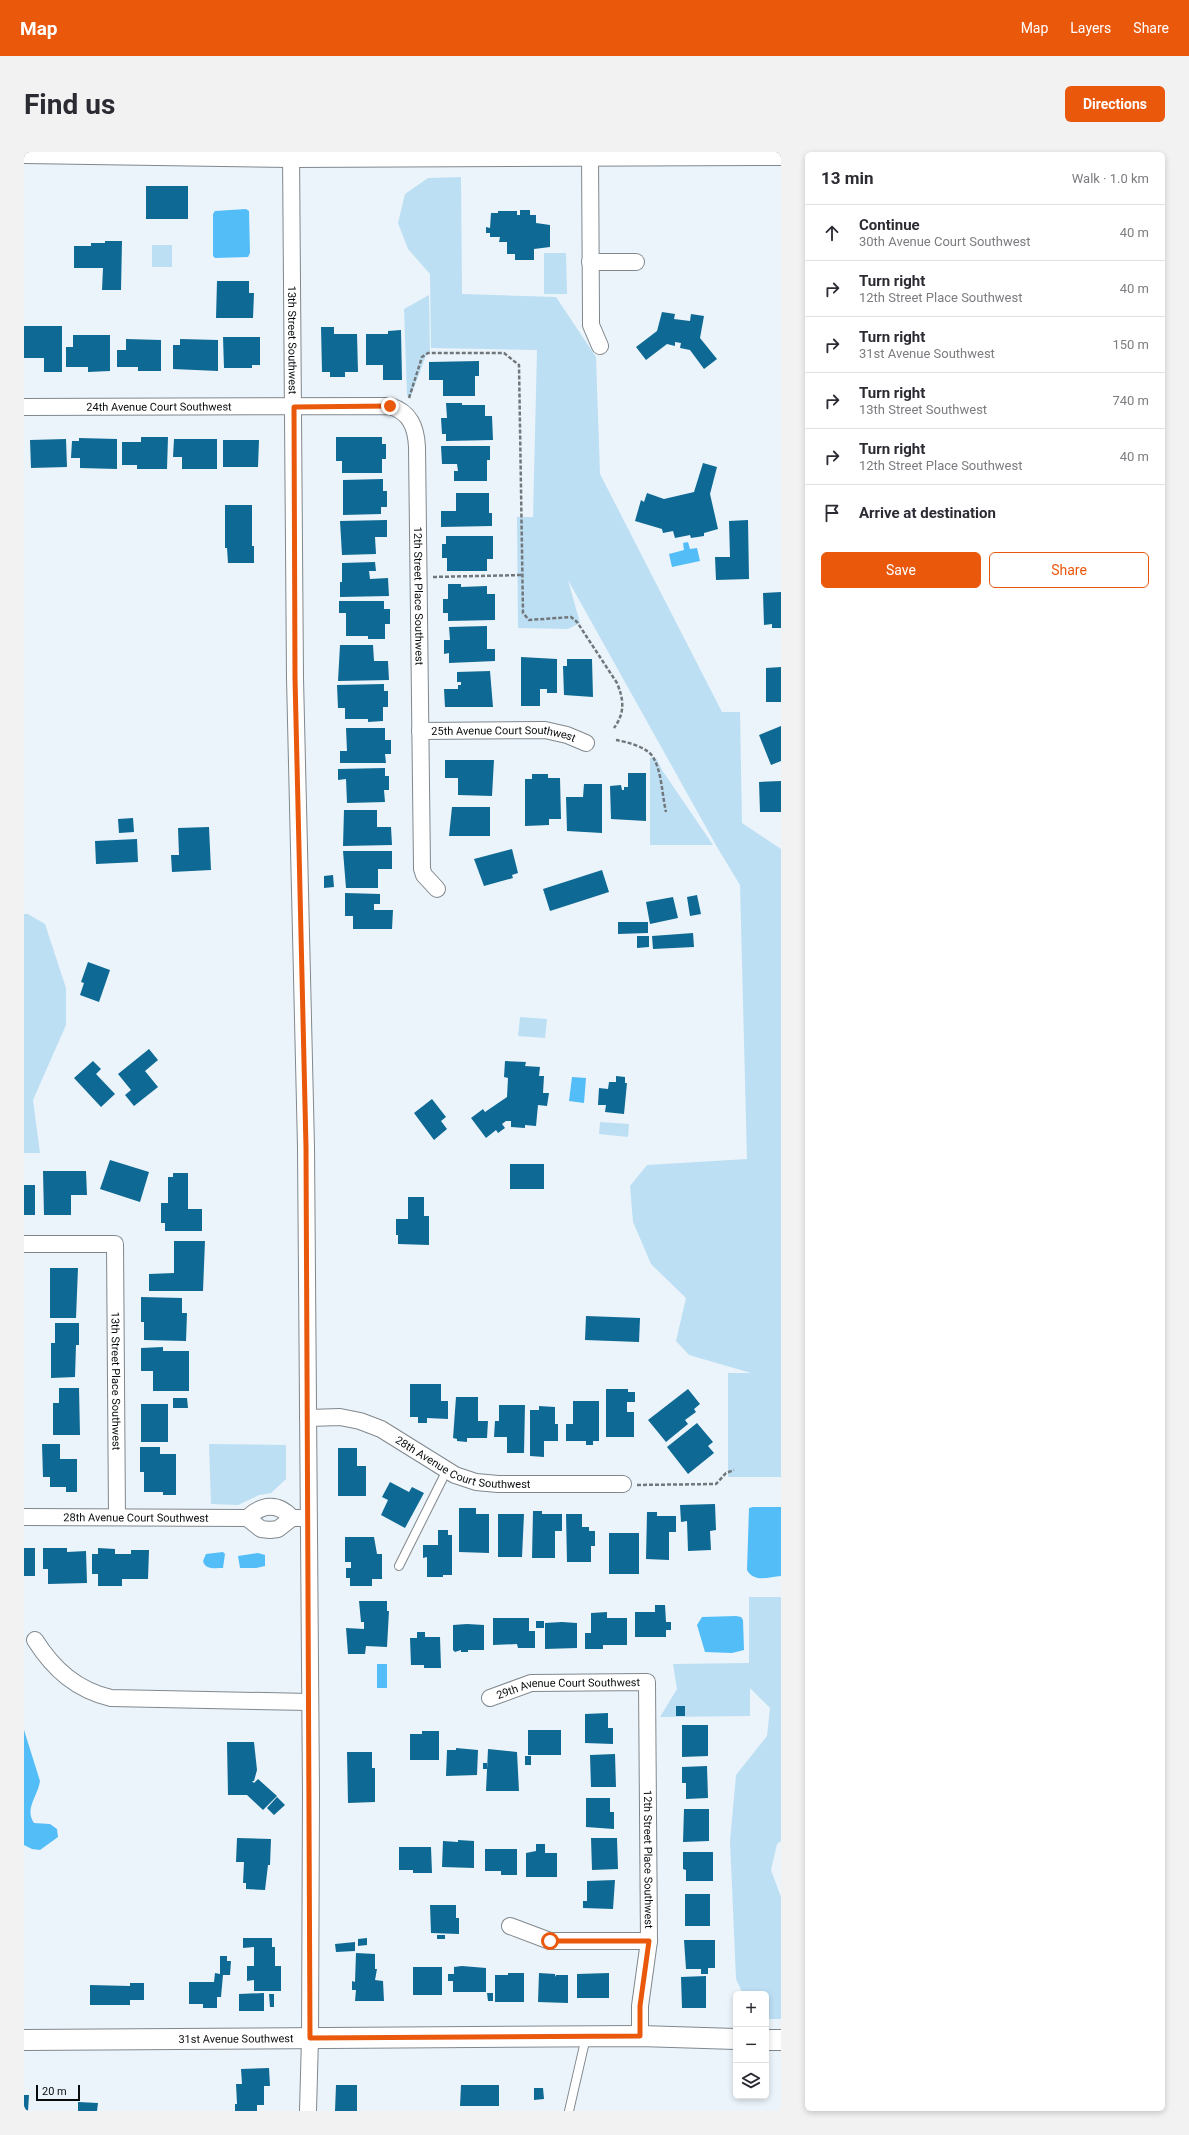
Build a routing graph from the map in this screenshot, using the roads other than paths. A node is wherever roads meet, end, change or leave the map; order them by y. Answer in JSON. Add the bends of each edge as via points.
{"nodes":[{"id":1,"x":24,"y":152,"type":"edge"},
{"id":2,"x":731,"y":153,"type":"edge"},
{"id":3,"x":291,"y":154,"type":"edge"},
{"id":4,"x":590,"y":154,"type":"junction"},
{"id":5,"x":781,"y":155,"type":"edge"},
{"id":6,"x":590,"y":262,"type":"junction"},
{"id":7,"x":636,"y":262,"type":"dead end"},
{"id":8,"x":600,"y":346,"type":"dead end"},
{"id":9,"x":24,"y":407,"type":"edge"},
{"id":10,"x":294,"y":407,"type":"junction"},
{"id":11,"x":420,"y":731,"type":"junction"},
{"id":12,"x":586,"y":743,"type":"dead end"},
{"id":13,"x":437,"y":889,"type":"dead end"},
{"id":14,"x":24,"y":1244,"type":"edge"},
{"id":15,"x":308,"y":1418,"type":"junction"},
{"id":16,"x":447,"y":1470,"type":"junction"},
{"id":17,"x":623,"y":1484,"type":"road end"},
{"id":18,"x":24,"y":1517,"type":"edge"},
{"id":19,"x":117,"y":1518,"type":"junction"},
{"id":20,"x":247,"y":1518,"type":"junction"},
{"id":21,"x":292,"y":1518,"type":"junction"},
{"id":22,"x":309,"y":1518,"type":"junction"},
{"id":23,"x":399,"y":1566,"type":"dead end"},
{"id":24,"x":36,"y":1640,"type":"dead end"},
{"id":25,"x":647,"y":1682,"type":"joint"},
{"id":26,"x":490,"y":1698,"type":"dead end"},
{"id":27,"x":310,"y":1702,"type":"junction"},
{"id":28,"x":510,"y":1926,"type":"dead end"},
{"id":29,"x":649,"y":1941,"type":"junction"},
{"id":30,"x":587,"y":2036,"type":"junction"},
{"id":31,"x":640,"y":2036,"type":"junction"},
{"id":32,"x":310,"y":2038,"type":"junction"},
{"id":33,"x":733,"y":2039,"type":"edge"},
{"id":34,"x":24,"y":2040,"type":"edge"},
{"id":35,"x":769,"y":2040,"type":"edge"},
{"id":36,"x":781,"y":2040,"type":"edge"},
{"id":37,"x":308,"y":2111,"type":"edge"},
{"id":38,"x":569,"y":2111,"type":"edge"}],
"edges":[{"from":1,"to":3,"type":"street"},
{"from":2,"to":4,"type":"street"},
{"from":2,"to":5,"type":"street"},
{"from":3,"to":4,"type":"street"},
{"from":3,"to":10,"type":"street","name":"13th Street Southwest"},
{"from":4,"to":6,"type":"street"},
{"from":6,"to":7,"type":"street"},
{"from":6,"to":8,"type":"street","via":[[591,326]]},
{"from":9,"to":10,"type":"street","name":"24th Avenue Court Southwest"},
{"from":10,"to":11,"type":"street","name":"12th Street Place Southwest","via":[[390,406],[398,409],[413,424],[417,447]]},
{"from":10,"to":15,"type":"street","name":"13th Street Southwest","via":[[295,686],[306,1147]]},
{"from":11,"to":12,"type":"street","name":"25th Avenue Court Southwest","via":[[545,730]]},
{"from":11,"to":13,"type":"street","name":"12th Street Place Southwest","via":[[422,869]]},
{"from":14,"to":19,"type":"street","name":"13th Street Place Southwest","via":[[115,1244]]},
{"from":15,"to":16,"type":"street","name":"28th Avenue Court Southwest","via":[[340,1417],[381,1428]]},
{"from":15,"to":22,"type":"street","name":"13th Street Southwest"},
{"from":16,"to":17,"type":"street","name":"28th Avenue Court Southwest","via":[[476,1482],[498,1484]]},
{"from":16,"to":23,"type":"lane"},
{"from":18,"to":19,"type":"street","name":"28th Avenue Court Southwest"},
{"from":19,"to":20,"type":"street","name":"28th Avenue Court Southwest"},
{"from":20,"to":21,"type":"street","via":[[262,1508],[270,1507],[285,1511]]},
{"from":20,"to":21,"type":"street","via":[[261,1529],[270,1530],[278,1529]]},
{"from":21,"to":22,"type":"street"},
{"from":22,"to":27,"type":"street","name":"13th Street Southwest"},
{"from":24,"to":27,"type":"street","via":[[50,1662],[69,1680],[88,1691],[111,1698]]},
{"from":25,"to":26,"type":"street","name":"29th Avenue Court Southwest","via":[[531,1683]]},
{"from":25,"to":29,"type":"street","name":"12th Street Place Southwest"},
{"from":27,"to":32,"type":"street","name":"13th Street Southwest"},
{"from":28,"to":29,"type":"street","via":[[550,1941]]},
{"from":29,"to":31,"type":"street","name":"12th Street Place Southwest","via":[[640,2006]]},
{"from":30,"to":31,"type":"street","name":"31st Avenue Southwest"},
{"from":30,"to":32,"type":"street","name":"31st Avenue Southwest"},
{"from":30,"to":38,"type":"lane"},
{"from":31,"to":33,"type":"street","name":"31st Avenue Southwest"},
{"from":32,"to":34,"type":"street","name":"31st Avenue Southwest"},
{"from":32,"to":37,"type":"street","name":"13th Street Southwest"},
{"from":35,"to":36,"type":"street"}]}
